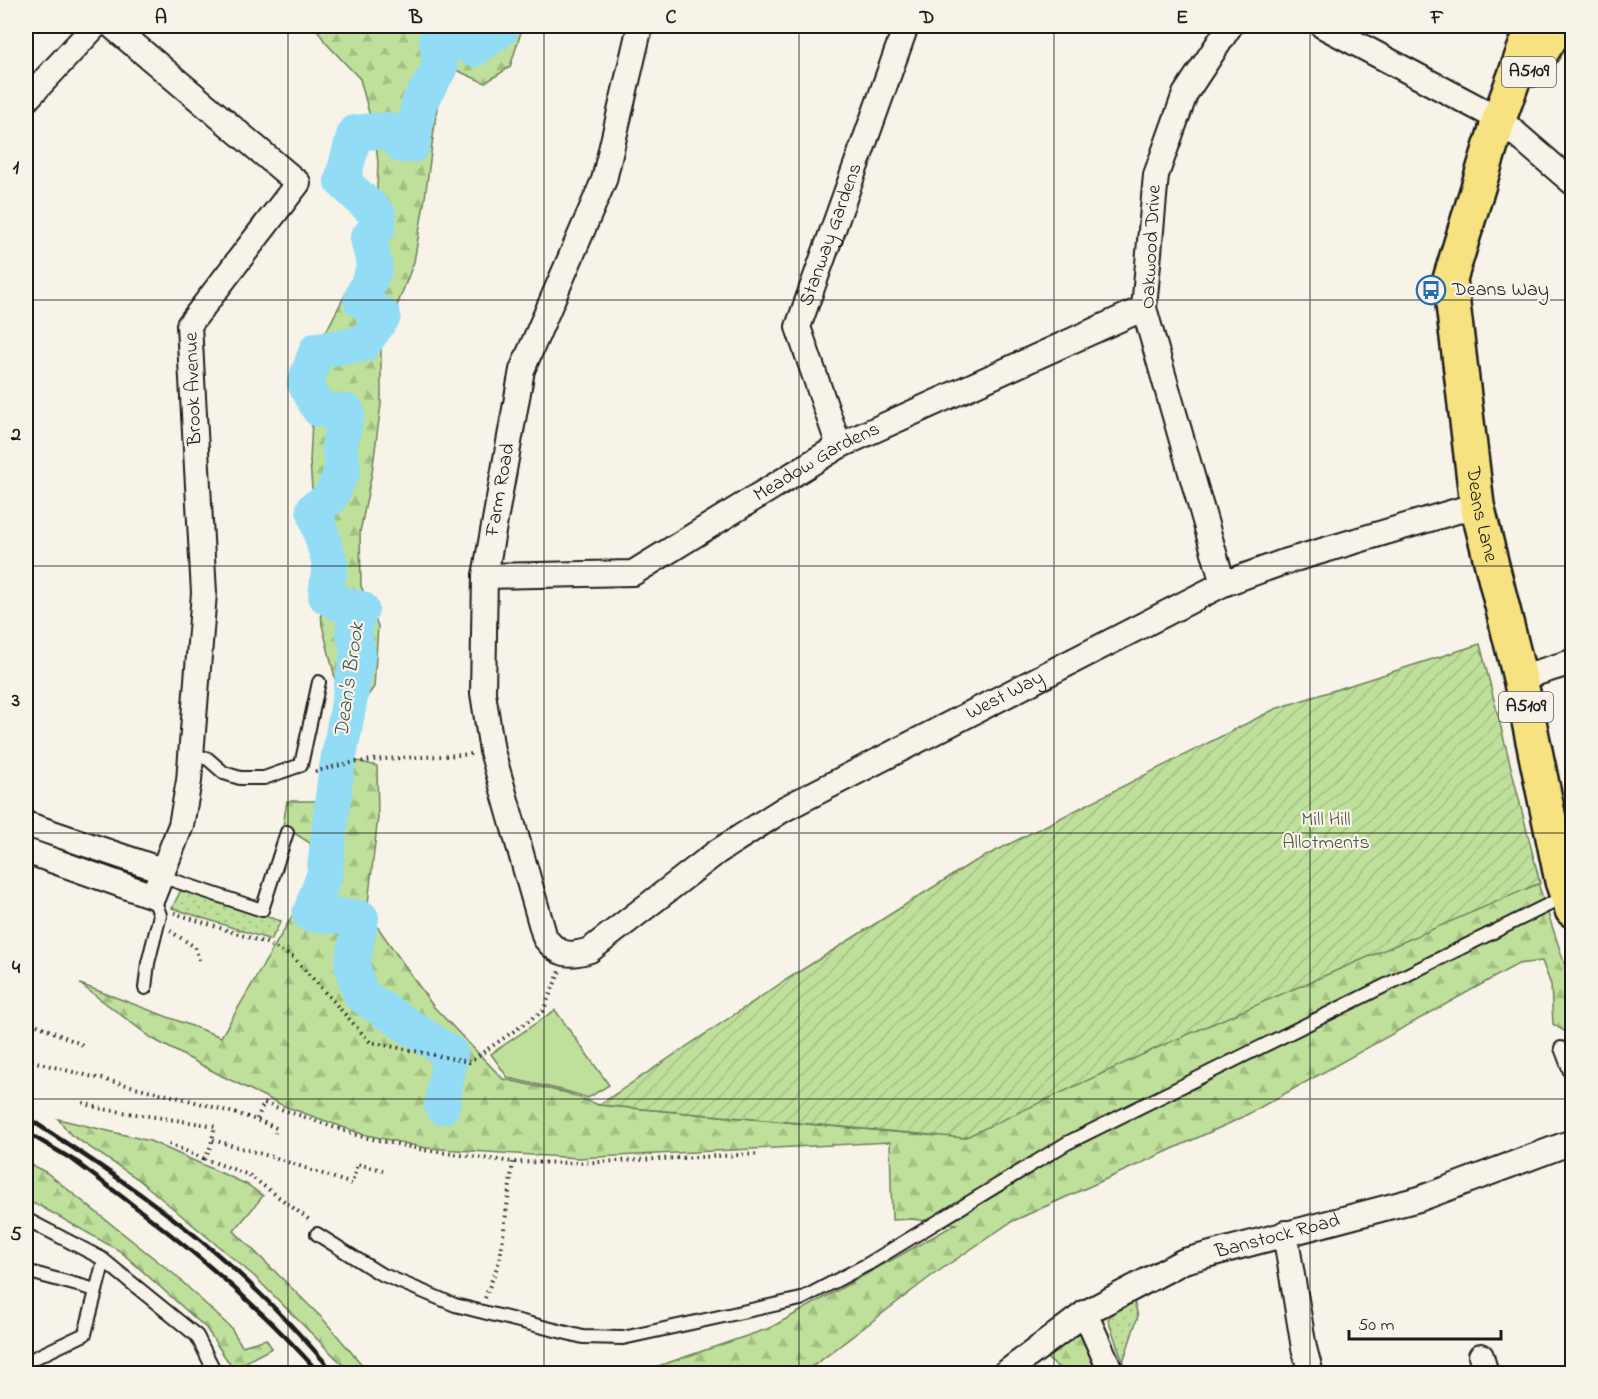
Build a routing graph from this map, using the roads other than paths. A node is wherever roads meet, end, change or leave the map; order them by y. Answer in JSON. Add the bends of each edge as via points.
{"nodes":[{"id":1,"x":95,"y":26,"type":"edge"},
{"id":2,"x":112,"y":26,"type":"edge"},
{"id":3,"x":640,"y":26,"type":"edge"},
{"id":4,"x":906,"y":26,"type":"edge"},
{"id":5,"x":1230,"y":26,"type":"edge"},
{"id":6,"x":1323,"y":26,"type":"edge"},
{"id":7,"x":1533,"y":26,"type":"edge"},
{"id":8,"x":1558,"y":26,"type":"edge"},
{"id":9,"x":26,"y":100,"type":"edge"},
{"id":10,"x":1499,"y":119,"type":"junction"},
{"id":11,"x":1572,"y":182,"type":"edge"},
{"id":12,"x":1144,"y":308,"type":"junction"},
{"id":13,"x":839,"y":446,"type":"junction"},
{"id":14,"x":1477,"y":505,"type":"junction"},
{"id":15,"x":485,"y":576,"type":"junction"},
{"id":16,"x":1223,"y":584,"type":"junction"},
{"id":17,"x":1572,"y":662,"type":"edge"},
{"id":18,"x":1520,"y":678,"type":"junction"},
{"id":19,"x":319,"y":682,"type":"dead end"},
{"id":20,"x":191,"y":754,"type":"junction"},
{"id":21,"x":26,"y":824,"type":"edge"},
{"id":22,"x":287,"y":832,"type":"dead end"},
{"id":23,"x":26,"y":851,"type":"edge"},
{"id":24,"x":159,"y":889,"type":"junction"},
{"id":25,"x":1570,"y":903,"type":"edge"},
{"id":26,"x":568,"y":954,"type":"joint"},
{"id":27,"x":145,"y":988,"type":"dead end"},
{"id":28,"x":1561,"y":1048,"type":"dead end"},
{"id":29,"x":1572,"y":1077,"type":"edge"},
{"id":30,"x":1572,"y":1142,"type":"edge"},
{"id":31,"x":26,"y":1219,"type":"edge"},
{"id":32,"x":1285,"y":1233,"type":"junction"},
{"id":33,"x":317,"y":1234,"type":"road end"},
{"id":34,"x":104,"y":1260,"type":"junction"},
{"id":35,"x":26,"y":1271,"type":"edge"},
{"id":36,"x":96,"y":1290,"type":"junction"},
{"id":37,"x":1085,"y":1313,"type":"junction"},
{"id":38,"x":26,"y":1362,"type":"edge"},
{"id":39,"x":216,"y":1374,"type":"edge"},
{"id":40,"x":1004,"y":1374,"type":"edge"},
{"id":41,"x":1112,"y":1374,"type":"edge"},
{"id":42,"x":1311,"y":1374,"type":"edge"}],
"edges":[{"from":1,"to":9,"type":"street"},
{"from":2,"to":20,"type":"street","name":"Brook Avenue","via":[[298,183],[189,325],[204,592]]},
{"from":3,"to":15,"type":"street","name":"Farm Road","via":[[604,180],[522,370]]},
{"from":4,"to":13,"type":"street","name":"Stanway Gardens","via":[[798,327]]},
{"from":5,"to":12,"type":"street","name":"Oakwood Drive","via":[[1185,94],[1156,175]]},
{"from":6,"to":10,"type":"street"},
{"from":7,"to":10,"type":"main road","name":"Deans Lane","number":"A5109"},
{"from":8,"to":10,"type":"main road","name":"Deans Lane","number":"A5109"},
{"from":10,"to":11,"type":"street"},
{"from":10,"to":14,"type":"main road","name":"Deans Lane","number":"A5109","via":[[1450,279]]},
{"from":12,"to":13,"type":"street","name":"Meadow Gardens"},
{"from":12,"to":16,"type":"street","name":"Oakwood Drive"},
{"from":13,"to":15,"type":"street","name":"Meadow Gardens","via":[[633,573]]},
{"from":14,"to":16,"type":"street","name":"West Way"},
{"from":14,"to":18,"type":"main road","name":"Deans Lane","number":"A5109"},
{"from":15,"to":26,"type":"street","name":"Farm Road","via":[[483,693],[492,751],[545,938],[554,949]]},
{"from":16,"to":26,"type":"street","name":"West Way","via":[[784,809],[717,852],[590,950]]},
{"from":17,"to":18,"type":"street"},
{"from":18,"to":25,"type":"main road","name":"Deans Lane","number":"A5109","via":[[1562,881]]},
{"from":19,"to":20,"type":"lane","via":[[302,765],[264,778],[240,778]]},
{"from":20,"to":24,"type":"street","name":"Brook Avenue","via":[[181,825]]},
{"from":21,"to":24,"type":"street"},
{"from":22,"to":24,"type":"lane","via":[[262,910]]},
{"from":23,"to":24,"type":"street"},
{"from":24,"to":27,"type":"lane"},
{"from":25,"to":33,"type":"lane","via":[[1067,1143],[868,1264],[801,1299],[623,1338],[583,1337],[454,1305],[379,1273]]},
{"from":28,"to":29,"type":"lane"},
{"from":30,"to":32,"type":"street","name":"Banstock Road","via":[[1419,1199]]},
{"from":31,"to":34,"type":"lane"},
{"from":32,"to":37,"type":"street","name":"Banstock Road","via":[[1184,1261]]},
{"from":32,"to":42,"type":"street"},
{"from":34,"to":36,"type":"lane"},
{"from":34,"to":39,"type":"lane","via":[[197,1336]]},
{"from":35,"to":36,"type":"lane"},
{"from":36,"to":38,"type":"lane","via":[[85,1334]]},
{"from":37,"to":40,"type":"street","name":"Banstock Road"},
{"from":37,"to":41,"type":"street"}]}
